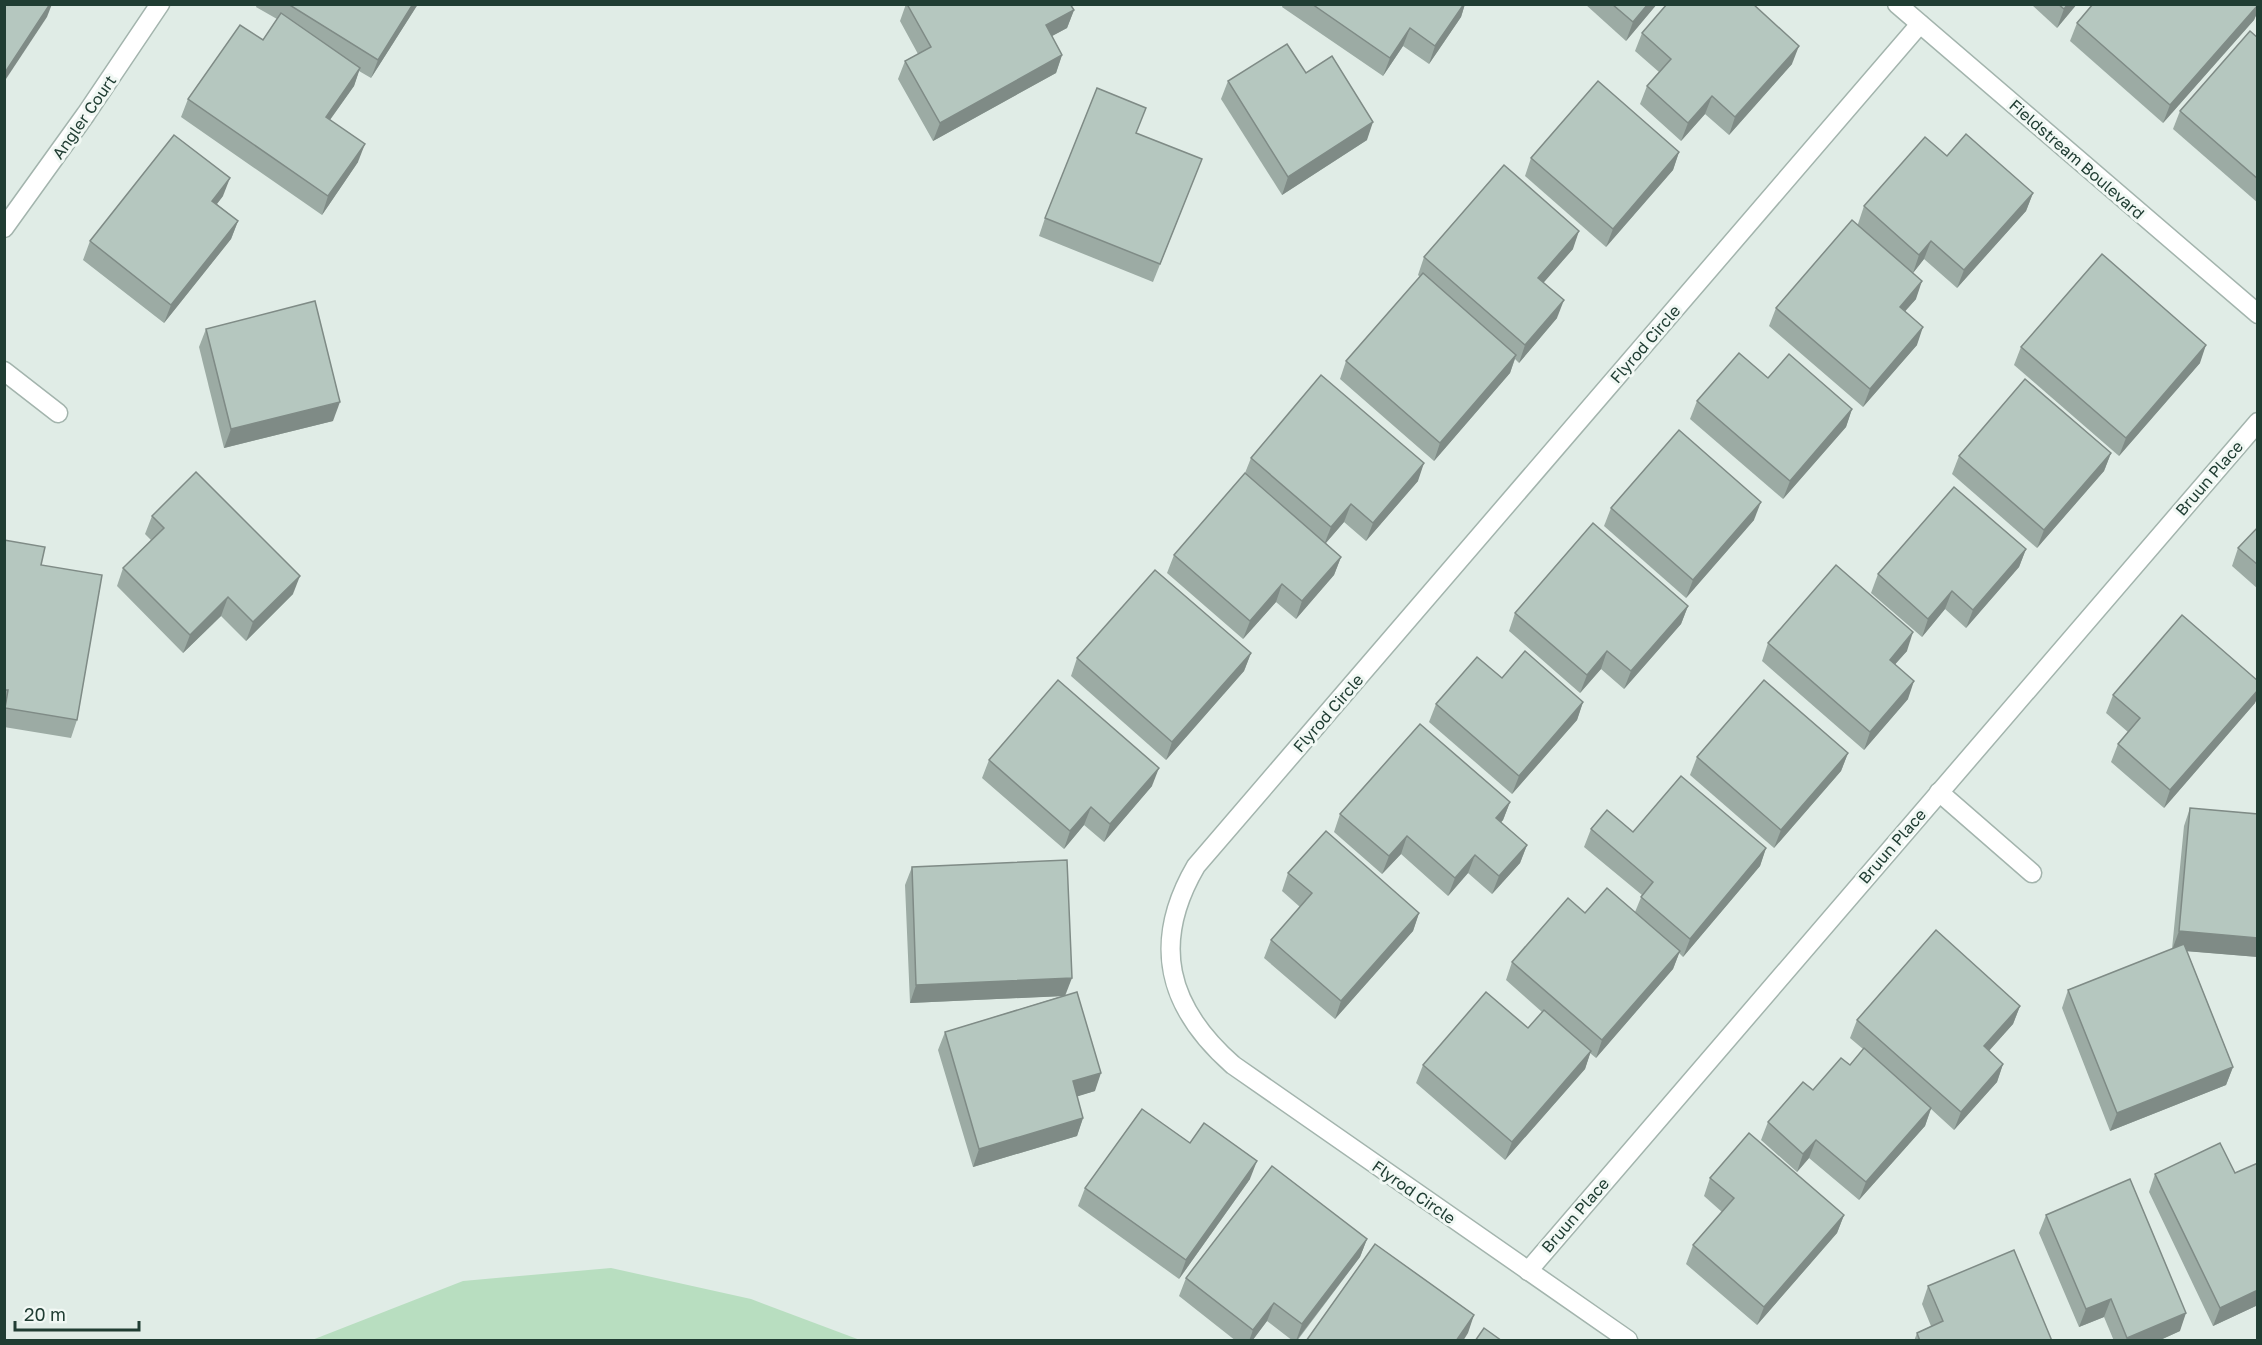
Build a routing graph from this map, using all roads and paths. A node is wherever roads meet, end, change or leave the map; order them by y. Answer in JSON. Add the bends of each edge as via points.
{"nodes":[{"id":1,"x":160,"y":4,"type":"edge"},
{"id":2,"x":1897,"y":4,"type":"edge"},
{"id":3,"x":1920,"y":24,"type":"junction"},
{"id":4,"x":4,"y":228,"type":"edge"},
{"id":5,"x":2258,"y":314,"type":"edge"},
{"id":6,"x":4,"y":371,"type":"edge"},
{"id":7,"x":58,"y":412,"type":"dead end"},
{"id":8,"x":2258,"y":422,"type":"edge"},
{"id":9,"x":1939,"y":792,"type":"junction"},
{"id":10,"x":2032,"y":873,"type":"dead end"},
{"id":11,"x":1528,"y":1271,"type":"junction"},
{"id":12,"x":1628,"y":1341,"type":"edge"}],
"edges":[{"from":1,"to":4,"type":"street","name":"Angler Court"},
{"from":2,"to":3,"type":"street","name":"Fieldstream Boulevard"},
{"from":3,"to":5,"type":"street","name":"Fieldstream Boulevard"},
{"from":3,"to":11,"type":"street","name":"Flyrod Circle","via":[[1196,866],[1176,907],[1170,945],[1173,976],[1193,1023],[1216,1050]]},
{"from":6,"to":7,"type":"street"},
{"from":8,"to":9,"type":"street","name":"Bruun Place"},
{"from":9,"to":10,"type":"street"},
{"from":9,"to":11,"type":"street","name":"Bruun Place"},
{"from":11,"to":12,"type":"street","name":"Flyrod Circle"}]}
